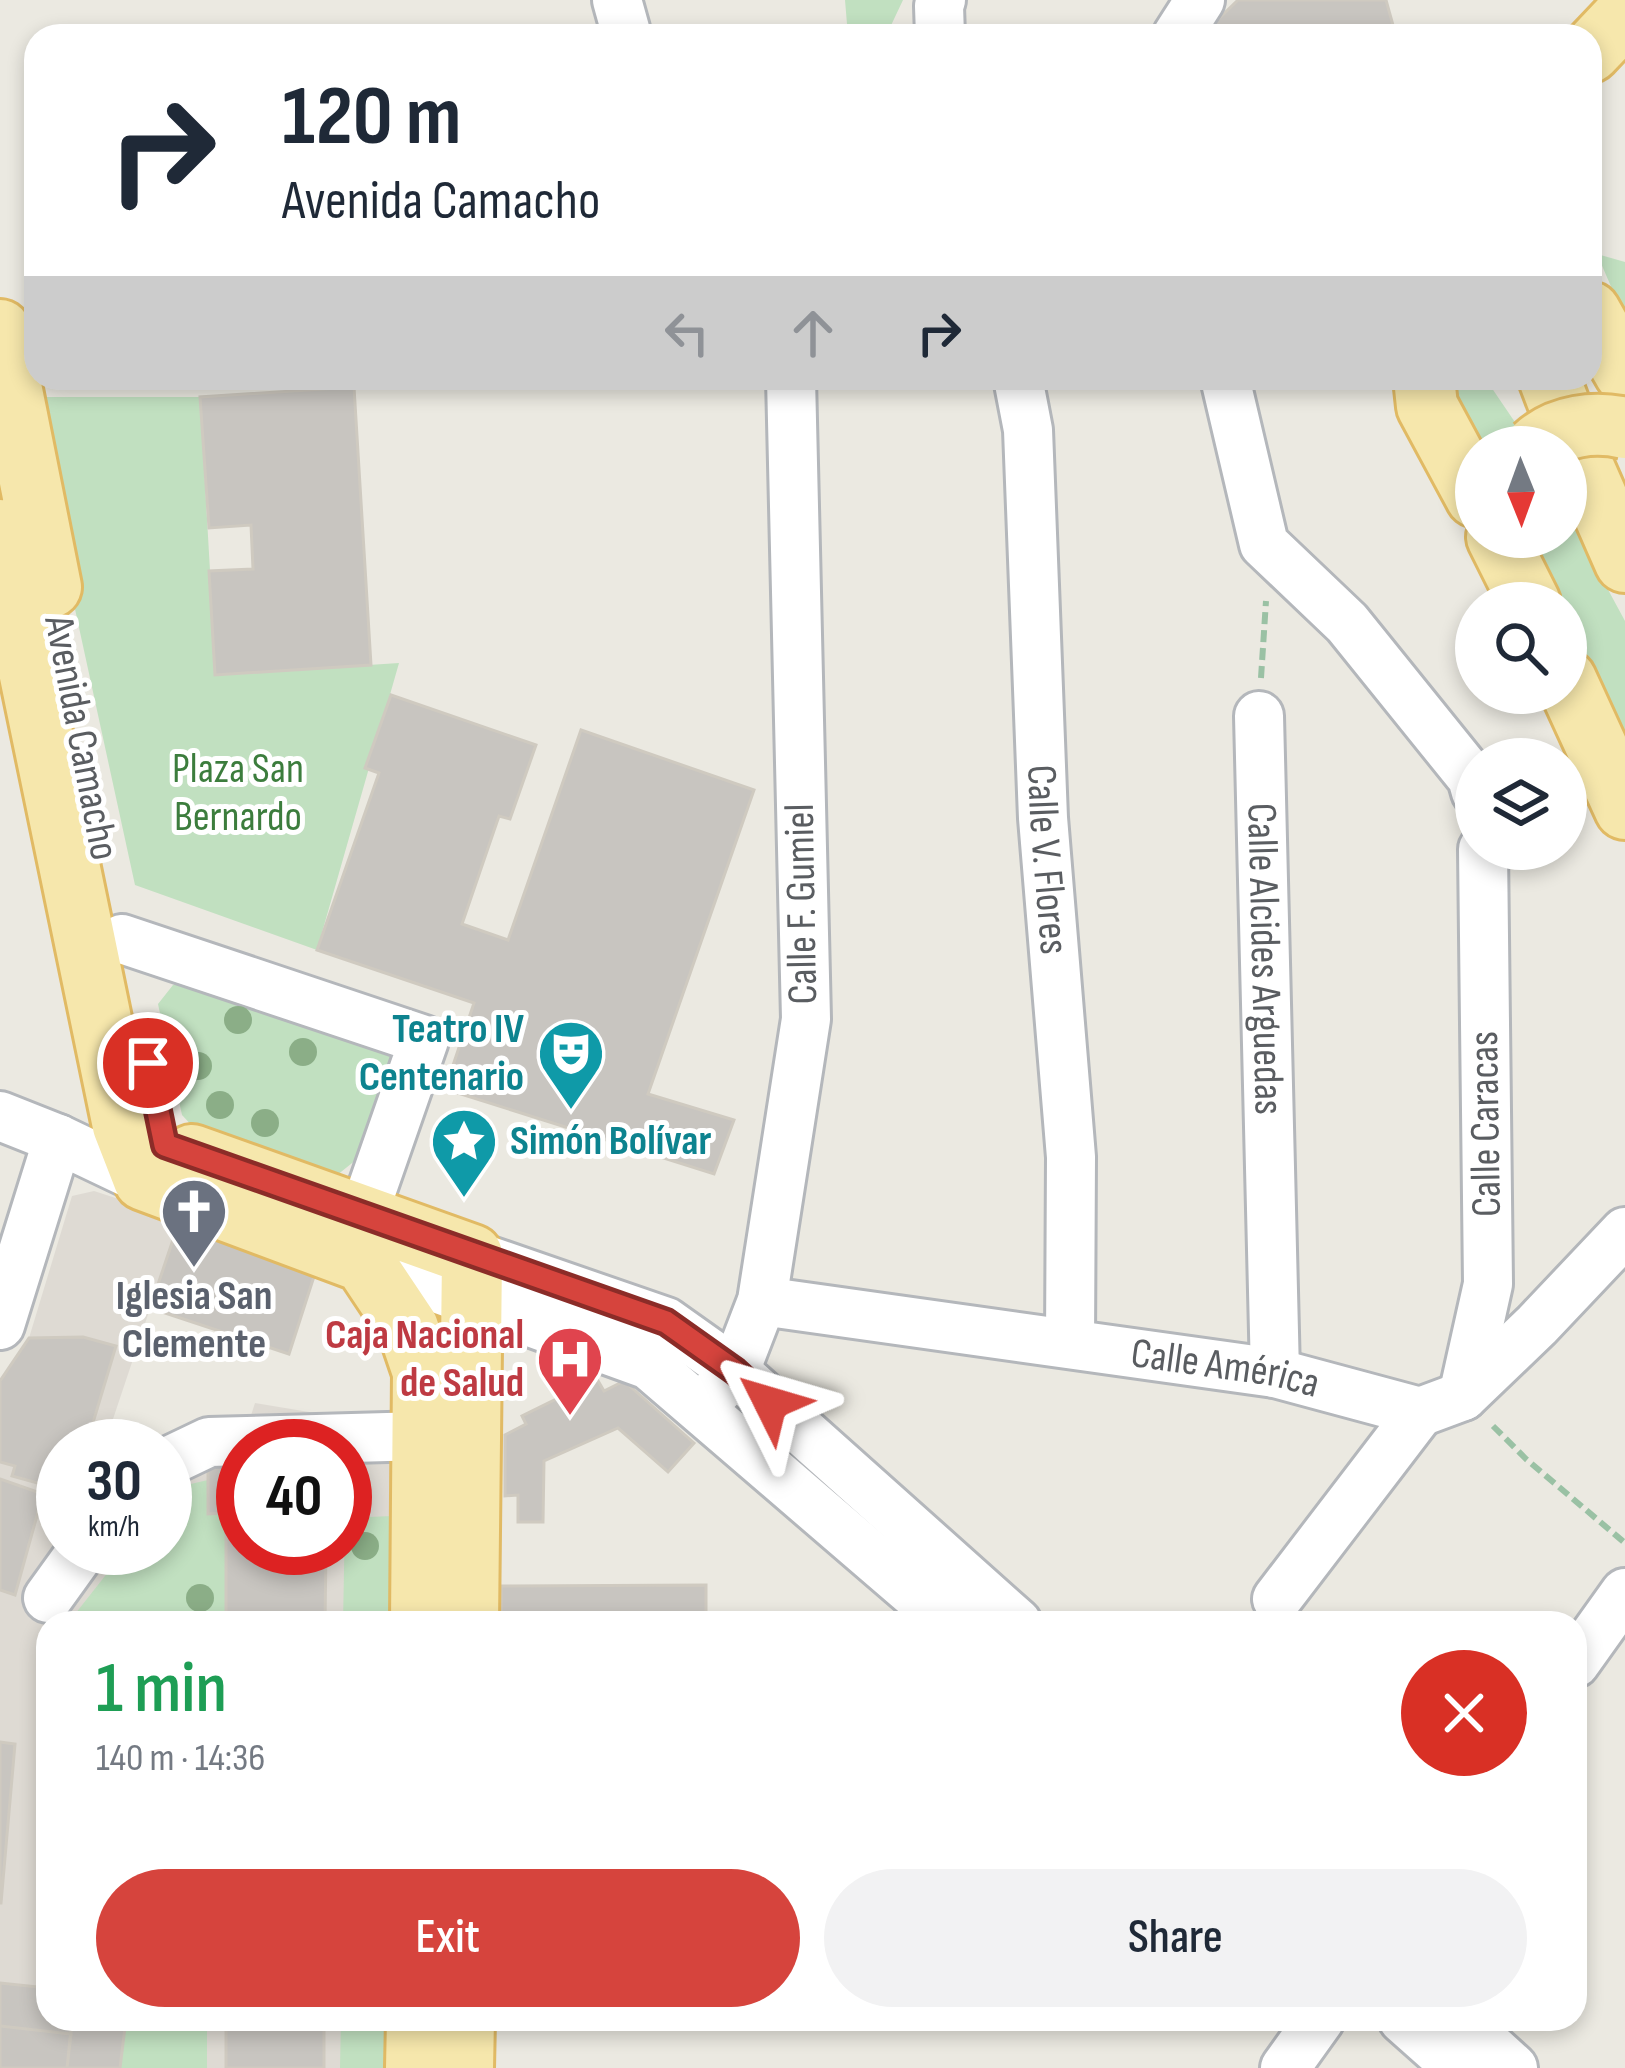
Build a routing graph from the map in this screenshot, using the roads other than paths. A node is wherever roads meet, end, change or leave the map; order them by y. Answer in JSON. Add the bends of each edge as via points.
{"nodes":[{"id":1,"x":1602,"y":333,"type":"edge"},
{"id":2,"x":10,"y":352,"type":"edge"},
{"id":3,"x":1625,"y":373,"type":"edge"},
{"id":4,"x":791,"y":390,"type":"edge"},
{"id":5,"x":1020,"y":390,"type":"edge"},
{"id":6,"x":1229,"y":390,"type":"edge"},
{"id":7,"x":1425,"y":390,"type":"edge"},
{"id":8,"x":1555,"y":390,"type":"edge"},
{"id":9,"x":1572,"y":426,"type":"edge"},
{"id":10,"x":1587,"y":456,"type":"edge"},
{"id":11,"x":1455,"y":458,"type":"edge"},
{"id":12,"x":1587,"y":462,"type":"edge"},
{"id":13,"x":1625,"y":518,"type":"edge"},
{"id":14,"x":0,"y":530,"type":"edge"},
{"id":15,"x":1264,"y":544,"type":"junction"},
{"id":16,"x":1625,"y":562,"type":"edge"},
{"id":17,"x":1266,"y":598,"type":"road end"},
{"id":18,"x":1582,"y":714,"type":"edge"},
{"id":19,"x":1259,"y":716,"type":"road end"},
{"id":20,"x":1455,"y":757,"type":"edge"},
{"id":21,"x":1625,"y":809,"type":"edge"},
{"id":22,"x":1483,"y":870,"type":"edge"},
{"id":23,"x":122,"y":939,"type":"junction"},
{"id":24,"x":0,"y":1116,"type":"edge"},
{"id":25,"x":58,"y":1139,"type":"junction"},
{"id":26,"x":144,"y":1150,"type":"junction"},
{"id":27,"x":1625,"y":1232,"type":"edge"},
{"id":28,"x":364,"y":1239,"type":"junction"},
{"id":29,"x":472,"y":1277,"type":"junction"},
{"id":30,"x":763,"y":1300,"type":"junction"},
{"id":31,"x":0,"y":1325,"type":"edge"},
{"id":32,"x":1070,"y":1342,"type":"junction"},
{"id":33,"x":735,"y":1371,"type":"junction"},
{"id":34,"x":1275,"y":1373,"type":"junction"},
{"id":35,"x":1442,"y":1404,"type":"junction"},
{"id":36,"x":701,"y":1408,"type":"junction"},
{"id":37,"x":423,"y":1436,"type":"junction"},
{"id":38,"x":192,"y":1450,"type":"edge"},
{"id":39,"x":65,"y":1575,"type":"edge"},
{"id":40,"x":1625,"y":1593,"type":"edge"},
{"id":41,"x":48,"y":1598,"type":"dead end"},
{"id":42,"x":1277,"y":1599,"type":"dead end"},
{"id":43,"x":421,"y":1611,"type":"edge"},
{"id":44,"x":468,"y":1611,"type":"edge"},
{"id":45,"x":935,"y":1611,"type":"edge"},
{"id":46,"x":1004,"y":1611,"type":"edge"},
{"id":47,"x":1587,"y":1646,"type":"edge"},
{"id":48,"x":416,"y":2031,"type":"edge"},
{"id":49,"x":464,"y":2031,"type":"edge"},
{"id":50,"x":1311,"y":2031,"type":"edge"},
{"id":51,"x":1416,"y":2031,"type":"edge"},
{"id":52,"x":1472,"y":2031,"type":"edge"},
{"id":53,"x":416,"y":2068,"type":"edge"},
{"id":54,"x":463,"y":2068,"type":"edge"},
{"id":55,"x":1285,"y":2068,"type":"edge"},
{"id":56,"x":1458,"y":2068,"type":"edge"},
{"id":57,"x":1513,"y":2068,"type":"edge"}],
"edges":[{"from":1,"to":3,"type":"main road"},
{"from":2,"to":23,"type":"main road","name":"Avenida Camacho"},
{"from":4,"to":30,"type":"street","name":"Calle F. Gumiel","via":[[806,1019]]},
{"from":5,"to":32,"type":"street","name":"Calle V. Flores","via":[[1071,1157]]},
{"from":6,"to":15,"type":"street"},
{"from":7,"to":11,"type":"main road"},
{"from":8,"to":9,"type":"main road"},
{"from":10,"to":13,"type":"main road"},
{"from":12,"to":16,"type":"main road"},
{"from":14,"to":26,"type":"main road","name":"Avenida Camacho"},
{"from":15,"to":17,"type":"street"},
{"from":15,"to":20,"type":"street","via":[[1347,623]]},
{"from":18,"to":21,"type":"main road"},
{"from":19,"to":34,"type":"street","name":"Calle Alcides Arguedas"},
{"from":22,"to":35,"type":"street","name":"Calle Caracas","via":[[1488,1284]]},
{"from":23,"to":26,"type":"main road","name":"Avenida Camacho"},
{"from":23,"to":28,"type":"street","via":[[424,1040]]},
{"from":24,"to":25,"type":"street"},
{"from":25,"to":26,"type":"street"},
{"from":25,"to":31,"type":"street"},
{"from":26,"to":28,"type":"main road"},
{"from":27,"to":35,"type":"street","via":[[1537,1325]]},
{"from":28,"to":29,"type":"main road"},
{"from":28,"to":37,"type":"main road","via":[[423,1372]]},
{"from":29,"to":33,"type":"street","via":[[666,1322]]},
{"from":29,"to":36,"type":"street","via":[[650,1365]]},
{"from":29,"to":44,"type":"main road"},
{"from":30,"to":32,"type":"street","name":"Calle América"},
{"from":30,"to":33,"type":"street","name":"Calle F. Gumiel"},
{"from":32,"to":34,"type":"street","name":"Calle América"},
{"from":33,"to":36,"type":"street","name":"Calle F. Gumiel"},
{"from":33,"to":46,"type":"street"},
{"from":34,"to":35,"type":"street","name":"Calle América"},
{"from":35,"to":42,"type":"street"},
{"from":36,"to":45,"type":"street"},
{"from":37,"to":38,"type":"street","via":[[209,1442]]},
{"from":37,"to":43,"type":"main road"},
{"from":39,"to":41,"type":"street"},
{"from":40,"to":47,"type":"street"},
{"from":48,"to":53,"type":"main road"},
{"from":49,"to":54,"type":"main road"},
{"from":50,"to":55,"type":"street"},
{"from":51,"to":56,"type":"street"},
{"from":52,"to":57,"type":"street"}]}
